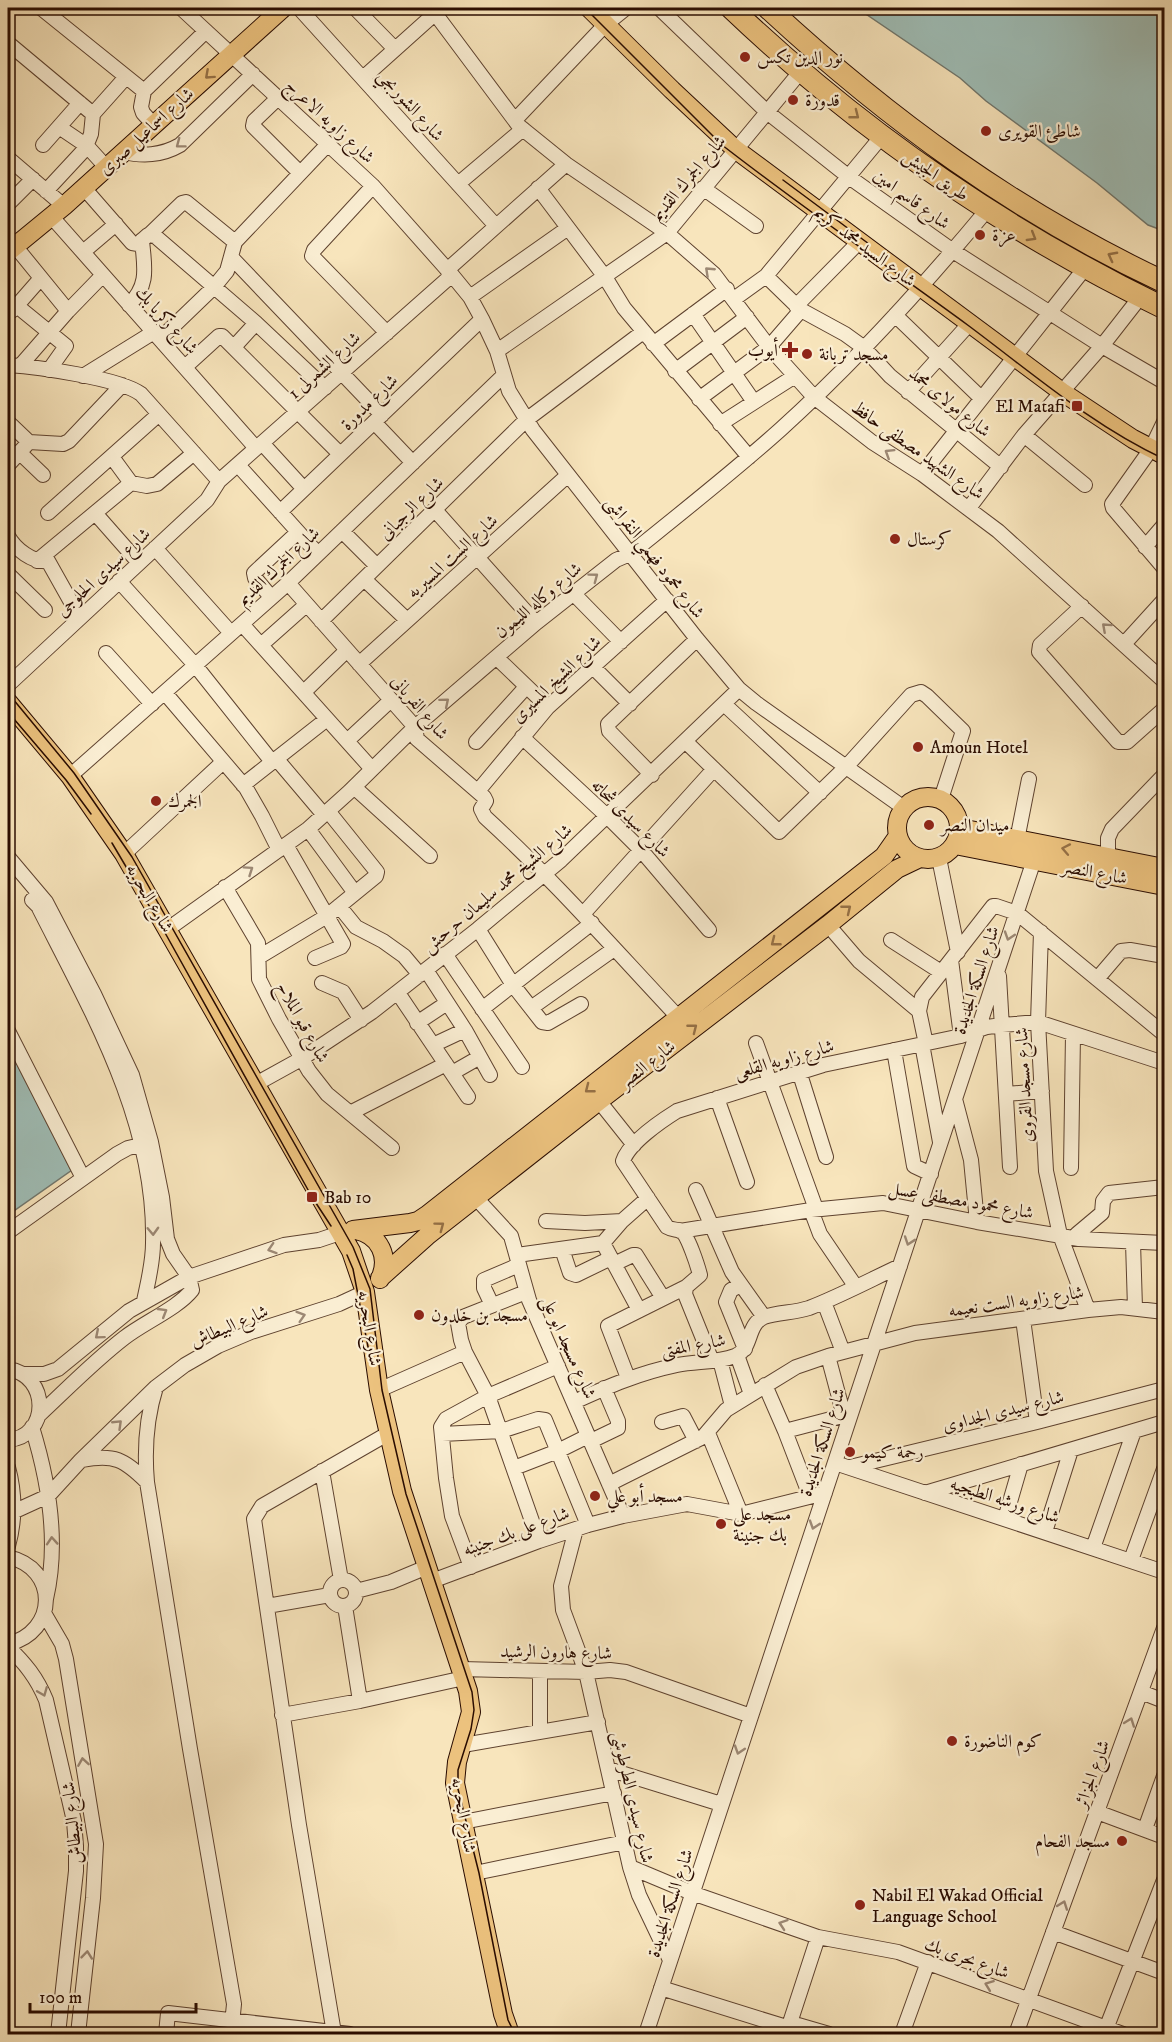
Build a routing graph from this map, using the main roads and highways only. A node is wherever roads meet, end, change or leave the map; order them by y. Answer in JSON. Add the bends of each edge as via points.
{"nodes":[{"id":1,"x":283,"y":8,"type":"edge"},
{"id":2,"x":589,"y":8,"type":"edge"},
{"id":3,"x":731,"y":8,"type":"edge"},
{"id":4,"x":768,"y":8,"type":"edge"},
{"id":5,"x":927,"y":142,"type":"junction"},
{"id":6,"x":914,"y":160,"type":"junction"},
{"id":7,"x":968,"y":171,"type":"junction"},
{"id":8,"x":956,"y":189,"type":"junction"},
{"id":9,"x":11,"y":249,"type":"edge"},
{"id":10,"x":1164,"y":282,"type":"edge"},
{"id":11,"x":1164,"y":308,"type":"edge"},
{"id":12,"x":1158,"y":452,"type":"edge"},
{"id":13,"x":8,"y":702,"type":"edge"},
{"id":14,"x":898,"y":836,"type":"junction"},
{"id":15,"x":957,"y":837,"type":"junction"},
{"id":16,"x":920,"y":858,"type":"junction"},
{"id":17,"x":1164,"y":868,"type":"edge"},
{"id":18,"x":1164,"y":886,"type":"edge"},
{"id":19,"x":394,"y":1225,"type":"junction"},
{"id":20,"x":340,"y":1233,"type":"junction"},
{"id":21,"x":410,"y":1252,"type":"junction"},
{"id":22,"x":380,"y":1278,"type":"junction"},
{"id":23,"x":365,"y":1292,"type":"junction"},
{"id":24,"x":510,"y":2034,"type":"edge"}],
"edges":[{"from":1,"to":9,"type":"main road","name":"شارع اسماعيل صبرى","one_way":true},
{"from":2,"to":12,"type":"main road","name":"شارع السيد محمد كريم","via":[[735,149],[1062,392]]},
{"from":3,"to":6,"type":"highway","name":"طريق الجيش","one_way":true,"via":[[801,71]]},
{"from":4,"to":5,"type":"highway","name":"طريق الجيش"},
{"from":5,"to":6,"type":"highway"},
{"from":5,"to":7,"type":"highway","name":"طريق الجيش"},
{"from":6,"to":8,"type":"highway","name":"طريق الجيش"},
{"from":7,"to":8,"type":"highway"},
{"from":10,"to":7,"type":"highway","name":"طريق الجيش","one_way":true,"via":[[1077,237]]},
{"from":8,"to":11,"type":"highway","name":"طريق الجيش","one_way":true,"via":[[1084,268]]},
{"from":13,"to":20,"type":"main road","name":"شارع البحريه","via":[[70,776],[124,854]]},
{"from":14,"to":15,"type":"main road","via":[[897,822],[904,808],[931,797],[954,811]]},
{"from":14,"to":16,"type":"main road","via":[[906,850]]},
{"from":14,"to":19,"type":"main road","name":"شارع النصر","one_way":true,"via":[[884,856],[427,1215],[418,1221]]},
{"from":15,"to":16,"type":"main road","via":[[939,858]]},
{"from":17,"to":15,"type":"main road","name":"شارع النصر","one_way":true,"via":[[1017,840]]},
{"from":15,"to":18,"type":"main road","name":"شارع النصر","via":[[1034,860]]},
{"from":21,"to":16,"type":"main road","name":"شارع النصر","one_way":true,"via":[[897,869]]},
{"from":19,"to":20,"type":"main road","name":"شارع النصر"},
{"from":19,"to":21,"type":"main road","via":[[397,1241]]},
{"from":20,"to":22,"type":"main road","via":[[371,1236],[385,1260]]},
{"from":20,"to":23,"type":"main road","name":"شارع البحريه","via":[[351,1251]]},
{"from":21,"to":22,"type":"main road","name":"شارع النصر"},
{"from":22,"to":23,"type":"main road","name":"شارع النصر"},
{"from":23,"to":24,"type":"main road","name":"شارع البحريه","via":[[379,1390],[405,1502],[468,1691],[471,1712],[455,1776]]}]}
